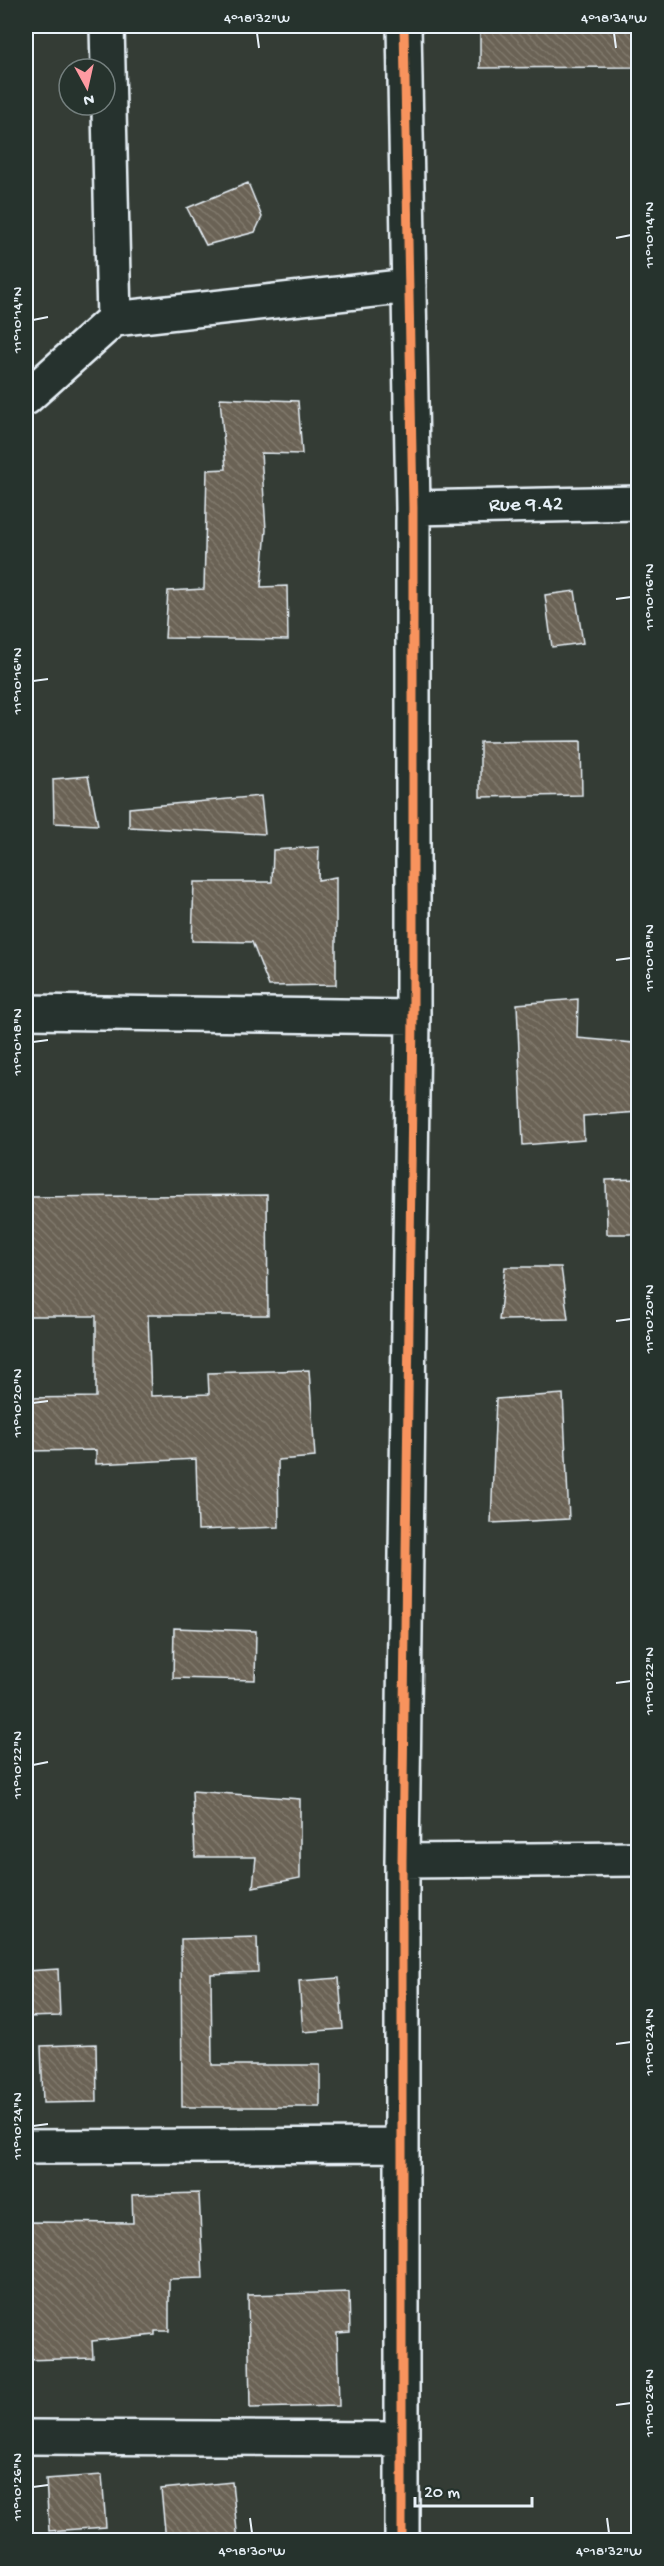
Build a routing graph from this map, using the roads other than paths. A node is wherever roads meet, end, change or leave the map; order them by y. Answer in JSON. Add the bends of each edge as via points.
{"nodes":[{"id":1,"x":107,"y":26,"type":"edge"},
{"id":2,"x":404,"y":26,"type":"edge"},
{"id":3,"x":409,"y":286,"type":"junction"},
{"id":4,"x":114,"y":319,"type":"junction"},
{"id":5,"x":26,"y":398,"type":"edge"},
{"id":6,"x":639,"y":503,"type":"edge"},
{"id":7,"x":414,"y":508,"type":"junction"},
{"id":8,"x":26,"y":1012,"type":"edge"},
{"id":9,"x":413,"y":1017,"type":"junction"},
{"id":10,"x":639,"y":1859,"type":"edge"},
{"id":11,"x":402,"y":1861,"type":"junction"},
{"id":12,"x":402,"y":2145,"type":"junction"},
{"id":13,"x":26,"y":2147,"type":"edge"},
{"id":14,"x":26,"y":2437,"type":"edge"},
{"id":15,"x":402,"y":2439,"type":"junction"},
{"id":16,"x":402,"y":2541,"type":"edge"}],
"edges":[{"from":1,"to":4,"type":"street"},
{"from":2,"to":3,"type":"street"},
{"from":3,"to":4,"type":"street"},
{"from":3,"to":7,"type":"street"},
{"from":4,"to":5,"type":"street"},
{"from":6,"to":7,"type":"street","name":"Rue 9.42"},
{"from":7,"to":9,"type":"street"},
{"from":8,"to":9,"type":"street"},
{"from":9,"to":11,"type":"street"},
{"from":10,"to":11,"type":"street"},
{"from":11,"to":12,"type":"street"},
{"from":12,"to":13,"type":"street"},
{"from":12,"to":15,"type":"street"},
{"from":14,"to":15,"type":"street"},
{"from":15,"to":16,"type":"street"}]}
